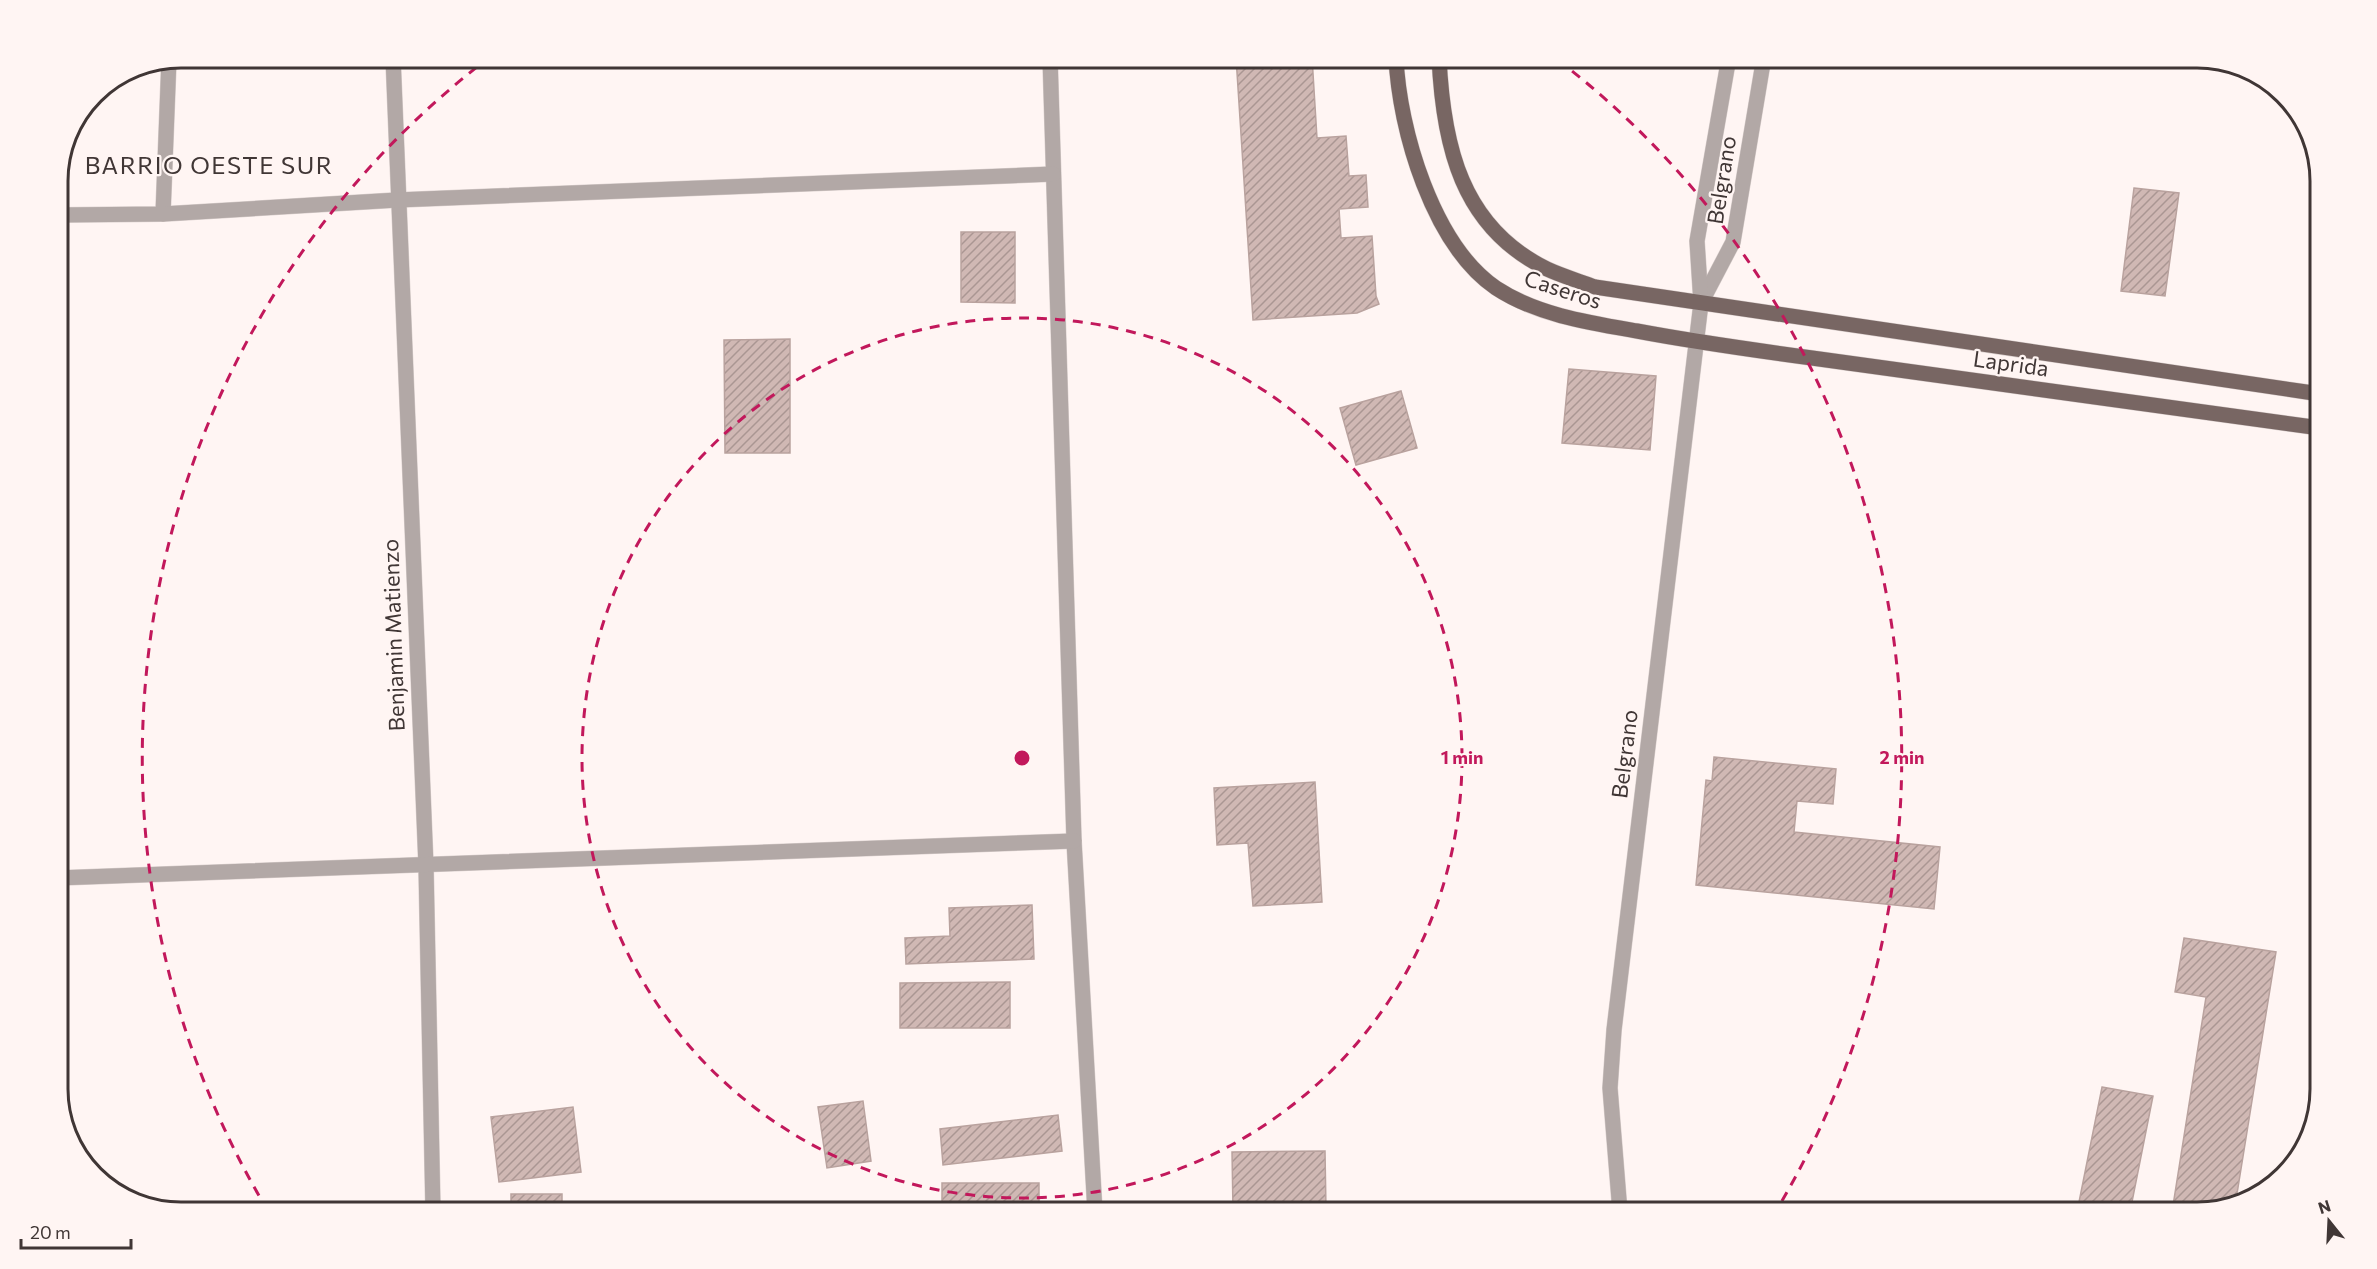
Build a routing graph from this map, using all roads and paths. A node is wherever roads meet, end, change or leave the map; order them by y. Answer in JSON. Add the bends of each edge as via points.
{"nodes":[{"id":1,"x":393,"y":68,"type":"edge"},
{"id":2,"x":1050,"y":68,"type":"edge"},
{"id":3,"x":1397,"y":68,"type":"edge"},
{"id":4,"x":1440,"y":68,"type":"edge"},
{"id":5,"x":1727,"y":68,"type":"edge"},
{"id":6,"x":1762,"y":68,"type":"edge"},
{"id":7,"x":169,"y":69,"type":"edge"},
{"id":8,"x":1053,"y":174,"type":"junction"},
{"id":9,"x":397,"y":200,"type":"junction"},
{"id":10,"x":163,"y":214,"type":"junction"},
{"id":11,"x":68,"y":215,"type":"edge"},
{"id":12,"x":1701,"y":303,"type":"junction"},
{"id":13,"x":1696,"y":342,"type":"junction"},
{"id":14,"x":2309,"y":392,"type":"edge"},
{"id":15,"x":2309,"y":427,"type":"edge"},
{"id":16,"x":1074,"y":841,"type":"junction"},
{"id":17,"x":426,"y":866,"type":"junction"},
{"id":18,"x":68,"y":878,"type":"edge"},
{"id":19,"x":433,"y":1202,"type":"edge"},
{"id":20,"x":1094,"y":1202,"type":"edge"},
{"id":21,"x":1619,"y":1202,"type":"edge"}],
"edges":[{"from":1,"to":9,"type":"street","name":"Benjamin Matienzo"},
{"from":2,"to":8,"type":"street"},
{"from":3,"to":13,"type":"main road","name":"Caseros","via":[[1402,116],[1413,153],[1437,215],[1470,266],[1496,288],[1530,306],[1584,322]]},
{"from":4,"to":12,"type":"main road","name":"Caseros","via":[[1453,160],[1469,198],[1486,223],[1547,269],[1585,283]]},
{"from":5,"to":12,"type":"street","name":"Belgrano","via":[[1697,241]]},
{"from":6,"to":12,"type":"street","name":"Belgrano","via":[[1733,242]]},
{"from":7,"to":10,"type":"street"},
{"from":8,"to":9,"type":"street"},
{"from":8,"to":16,"type":"street"},
{"from":9,"to":10,"type":"street"},
{"from":9,"to":17,"type":"street","name":"Benjamin Matienzo"},
{"from":10,"to":11,"type":"street"},
{"from":12,"to":13,"type":"street","name":"Belgrano"},
{"from":12,"to":14,"type":"main road","name":"Laprida"},
{"from":13,"to":15,"type":"main road","name":"Laprida"},
{"from":13,"to":21,"type":"street","name":"Belgrano","via":[[1614,1030],[1610,1088]]},
{"from":16,"to":17,"type":"street"},
{"from":16,"to":20,"type":"street"},
{"from":17,"to":18,"type":"street"},
{"from":17,"to":19,"type":"street","name":"Benjamin Matienzo"}]}
